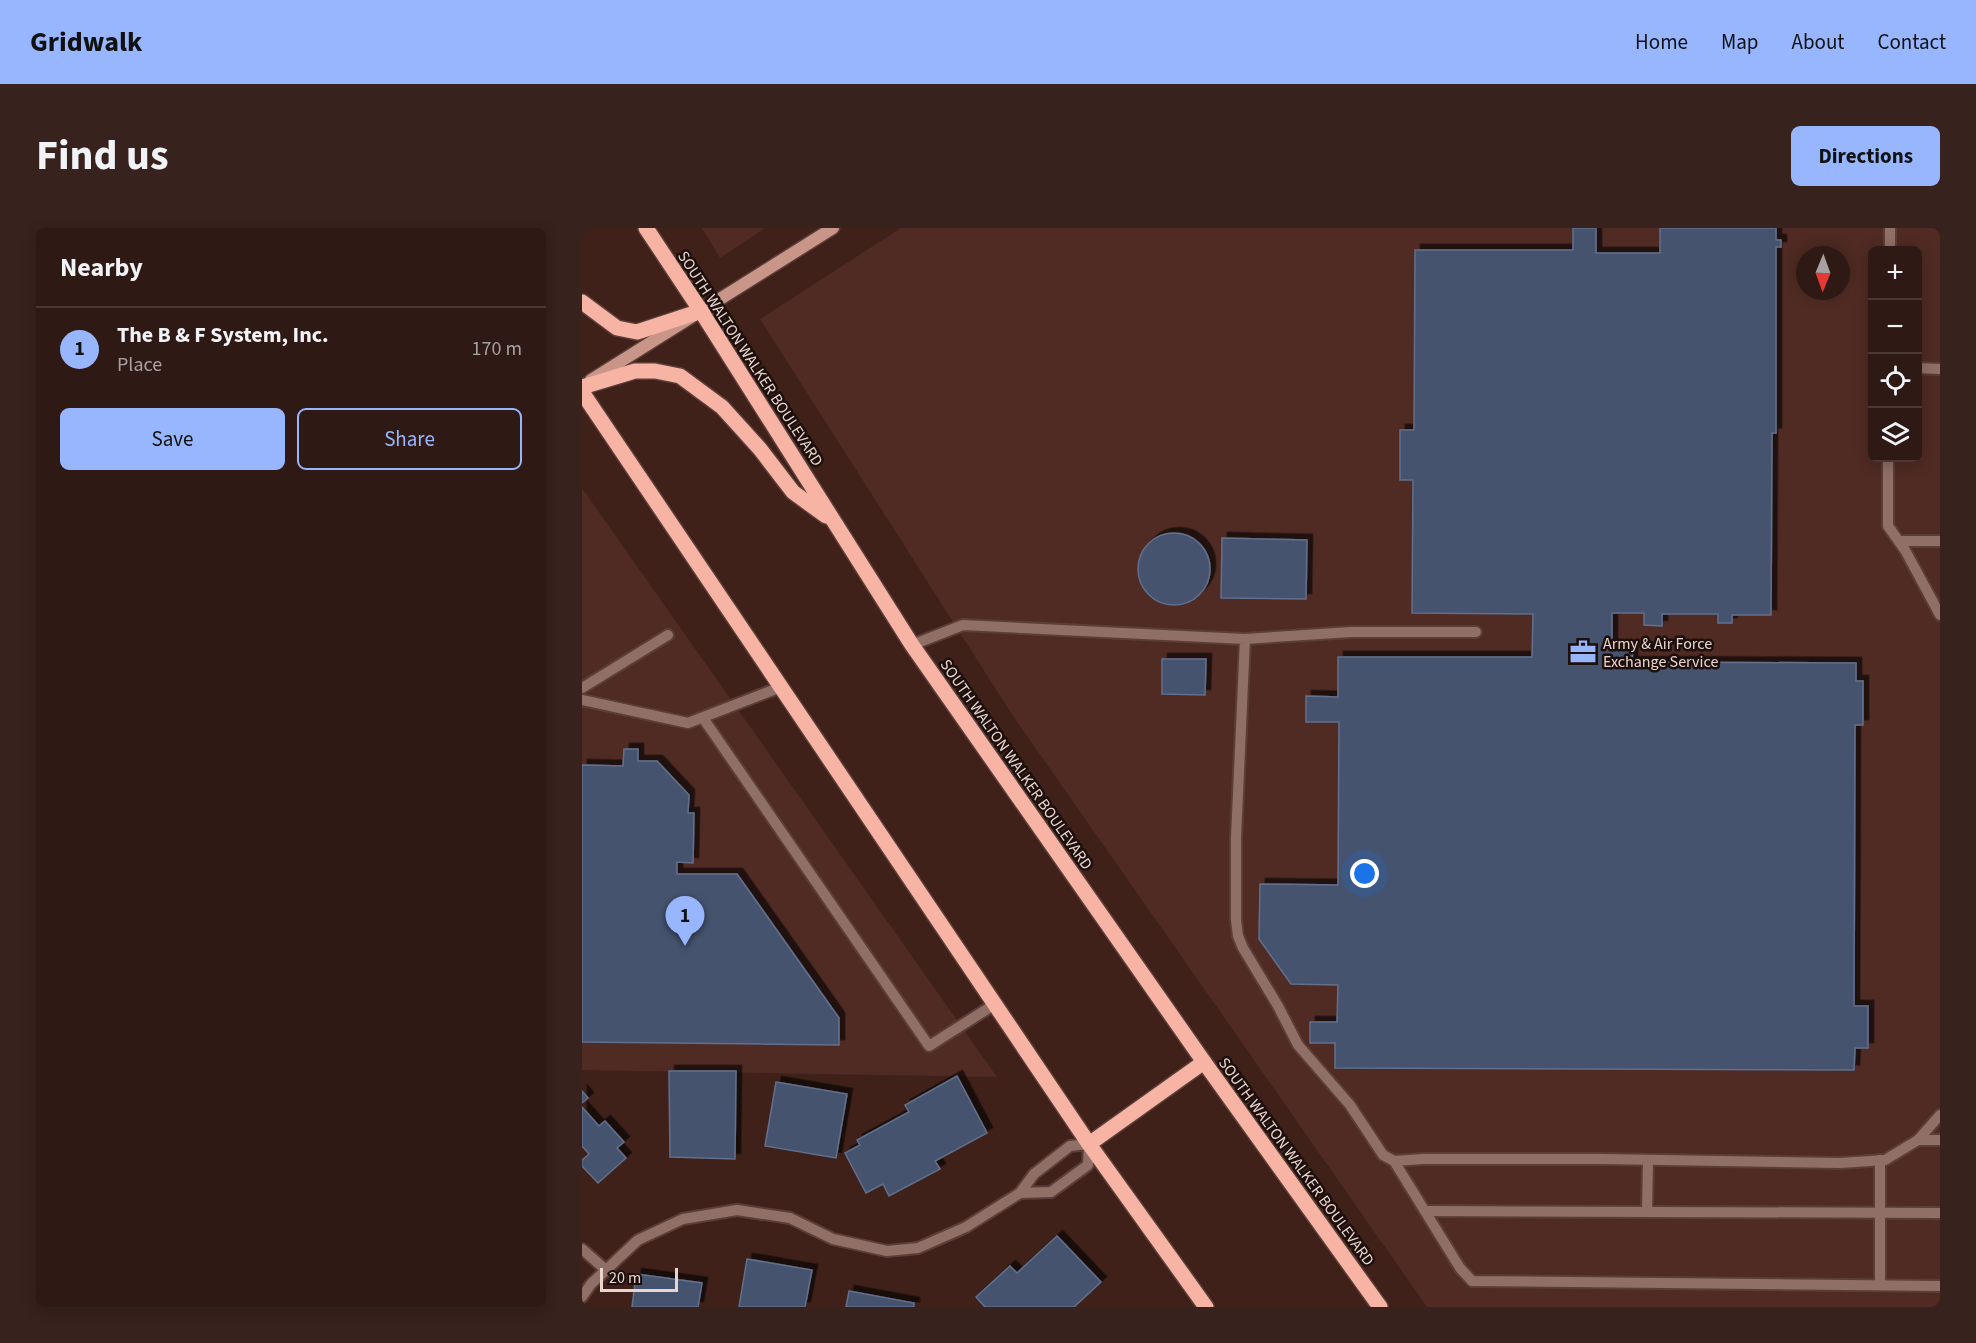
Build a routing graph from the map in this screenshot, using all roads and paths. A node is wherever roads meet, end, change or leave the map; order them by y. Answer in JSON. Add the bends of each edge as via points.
{"nodes":[{"id":1,"x":646,"y":228,"type":"edge"},
{"id":2,"x":834,"y":228,"type":"edge"},
{"id":3,"x":1890,"y":228,"type":"edge"},
{"id":4,"x":1890,"y":246,"type":"edge"},
{"id":5,"x":582,"y":302,"type":"edge"},
{"id":6,"x":701,"y":311,"type":"junction"},
{"id":7,"x":1922,"y":368,"type":"edge"},
{"id":8,"x":1940,"y":369,"type":"edge"},
{"id":9,"x":582,"y":386,"type":"edge"},
{"id":10,"x":582,"y":392,"type":"edge"},
{"id":11,"x":1888,"y":462,"type":"edge"},
{"id":12,"x":833,"y":521,"type":"junction"},
{"id":13,"x":1899,"y":541,"type":"junction"},
{"id":14,"x":1940,"y":541,"type":"edge"},
{"id":15,"x":1940,"y":615,"type":"edge"},
{"id":16,"x":1476,"y":632,"type":"dead end"},
{"id":17,"x":668,"y":635,"type":"dead end"},
{"id":18,"x":1245,"y":639,"type":"junction"},
{"id":19,"x":912,"y":645,"type":"junction"},
{"id":20,"x":781,"y":687,"type":"junction"},
{"id":21,"x":582,"y":688,"type":"edge"},
{"id":22,"x":582,"y":700,"type":"edge"},
{"id":23,"x":702,"y":718,"type":"junction"},
{"id":24,"x":995,"y":1004,"type":"junction"},
{"id":25,"x":1204,"y":1062,"type":"junction"},
{"id":26,"x":1940,"y":1115,"type":"edge"},
{"id":27,"x":1918,"y":1140,"type":"junction"},
{"id":28,"x":1940,"y":1140,"type":"edge"},
{"id":29,"x":1089,"y":1144,"type":"junction"},
{"id":30,"x":1648,"y":1160,"type":"junction"},
{"id":31,"x":1880,"y":1160,"type":"junction"},
{"id":32,"x":1394,"y":1161,"type":"junction"},
{"id":33,"x":1020,"y":1193,"type":"junction"},
{"id":34,"x":1425,"y":1211,"type":"junction"},
{"id":35,"x":1647,"y":1212,"type":"junction"},
{"id":36,"x":1880,"y":1213,"type":"junction"},
{"id":37,"x":1940,"y":1213,"type":"edge"},
{"id":38,"x":582,"y":1249,"type":"edge"},
{"id":39,"x":606,"y":1270,"type":"junction"},
{"id":40,"x":1880,"y":1286,"type":"junction"},
{"id":41,"x":1940,"y":1286,"type":"edge"},
{"id":42,"x":582,"y":1297,"type":"edge"},
{"id":43,"x":1206,"y":1307,"type":"edge"},
{"id":44,"x":1380,"y":1307,"type":"edge"}],
"edges":[{"from":1,"to":6,"type":"main road","name":"SOUTH WALTON WALKER BOULEVARD"},
{"from":2,"to":6,"type":"street"},
{"from":3,"to":4,"type":"lane"},
{"from":5,"to":6,"type":"main road","via":[[617,328],[637,332]]},
{"from":6,"to":9,"type":"street"},
{"from":6,"to":12,"type":"main road","name":"SOUTH WALTON WALKER BOULEVARD"},
{"from":7,"to":8,"type":"lane"},
{"from":9,"to":12,"type":"main road","via":[[634,371],[680,376],[722,407],[793,492]]},
{"from":10,"to":20,"type":"main road"},
{"from":11,"to":13,"type":"lane","via":[[1888,526]]},
{"from":12,"to":19,"type":"main road","name":"SOUTH WALTON WALKER BOULEVARD"},
{"from":13,"to":14,"type":"lane"},
{"from":13,"to":15,"type":"lane"},
{"from":16,"to":18,"type":"lane","via":[[1351,632]]},
{"from":17,"to":21,"type":"lane"},
{"from":18,"to":19,"type":"lane","via":[[963,625]]},
{"from":18,"to":32,"type":"lane","via":[[1236,838],[1239,936],[1298,1045],[1350,1105],[1383,1155]]},
{"from":19,"to":25,"type":"main road","name":"SOUTH WALTON WALKER BOULEVARD"},
{"from":20,"to":23,"type":"lane"},
{"from":20,"to":24,"type":"main road"},
{"from":22,"to":23,"type":"lane","via":[[688,723]]},
{"from":23,"to":24,"type":"lane","via":[[929,1046]]},
{"from":24,"to":29,"type":"main road"},
{"from":25,"to":29,"type":"main road"},
{"from":25,"to":44,"type":"main road","name":"SOUTH WALTON WALKER BOULEVARD"},
{"from":26,"to":27,"type":"lane"},
{"from":27,"to":28,"type":"lane"},
{"from":27,"to":31,"type":"lane"},
{"from":29,"to":33,"type":"lane","via":[[1070,1146],[1034,1174]]},
{"from":29,"to":33,"type":"lane","via":[[1088,1166],[1051,1192]]},
{"from":29,"to":43,"type":"main road"},
{"from":30,"to":31,"type":"lane"},
{"from":30,"to":32,"type":"lane"},
{"from":30,"to":35,"type":"lane"},
{"from":31,"to":36,"type":"lane"},
{"from":32,"to":34,"type":"lane"},
{"from":33,"to":39,"type":"lane","via":[[966,1227],[918,1248],[887,1251],[833,1239],[790,1218],[737,1210],[683,1220],[638,1239]]},
{"from":34,"to":35,"type":"lane"},
{"from":34,"to":40,"type":"lane","via":[[1460,1268],[1473,1281]]},
{"from":35,"to":36,"type":"lane"},
{"from":36,"to":37,"type":"lane"},
{"from":36,"to":40,"type":"lane"},
{"from":38,"to":39,"type":"lane"},
{"from":39,"to":42,"type":"lane"},
{"from":40,"to":41,"type":"lane"}]}
